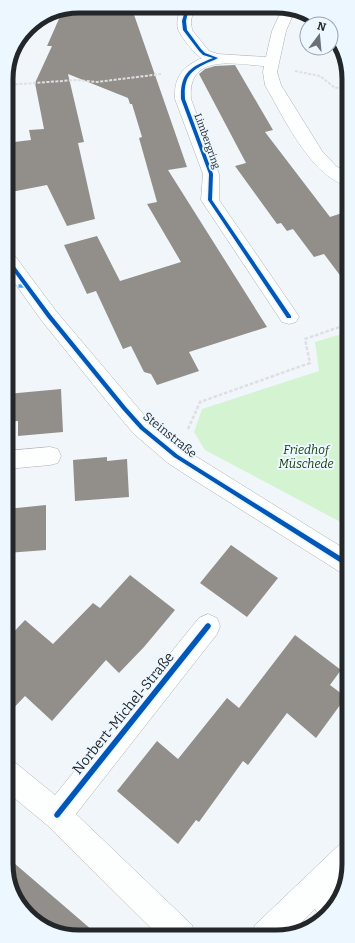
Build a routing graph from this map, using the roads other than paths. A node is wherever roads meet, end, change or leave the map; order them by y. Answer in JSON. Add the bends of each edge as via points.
{"nodes":[{"id":1,"x":186,"y":13,"type":"edge"},
{"id":2,"x":287,"y":14,"type":"edge"},
{"id":3,"x":216,"y":58,"type":"junction"},
{"id":4,"x":272,"y":64,"type":"junction"},
{"id":5,"x":342,"y":177,"type":"edge"},
{"id":6,"x":13,"y":267,"type":"edge"},
{"id":7,"x":289,"y":317,"type":"dead end"},
{"id":8,"x":50,"y":456,"type":"dead end"},
{"id":9,"x":13,"y":459,"type":"edge"},
{"id":10,"x":342,"y":560,"type":"edge"},
{"id":11,"x":208,"y":626,"type":"dead end"},
{"id":12,"x":13,"y":779,"type":"edge"},
{"id":13,"x":57,"y":815,"type":"junction"},
{"id":14,"x":342,"y":868,"type":"edge"},
{"id":15,"x":325,"y":898,"type":"edge"},
{"id":16,"x":175,"y":930,"type":"edge"},
{"id":17,"x":275,"y":930,"type":"edge"}],
"edges":[{"from":1,"to":3,"type":"street","via":[[185,30],[204,54]]},
{"from":2,"to":4,"type":"street","via":[[279,31]]},
{"from":3,"to":4,"type":"street"},
{"from":3,"to":7,"type":"street","name":"Limbergring","via":[[186,74],[182,87],[183,99],[211,174],[210,200]]},
{"from":4,"to":5,"type":"street","via":[[270,72],[273,85],[292,118],[316,155],[330,170]]},
{"from":6,"to":10,"type":"street","name":"Steinstraße","via":[[49,316],[142,428],[176,456]]},
{"from":8,"to":9,"type":"street"},
{"from":11,"to":13,"type":"street","name":"Norbert-Michel-Straße"},
{"from":12,"to":13,"type":"street"},
{"from":13,"to":16,"type":"street"},
{"from":14,"to":15,"type":"street"},
{"from":15,"to":17,"type":"street"}]}
